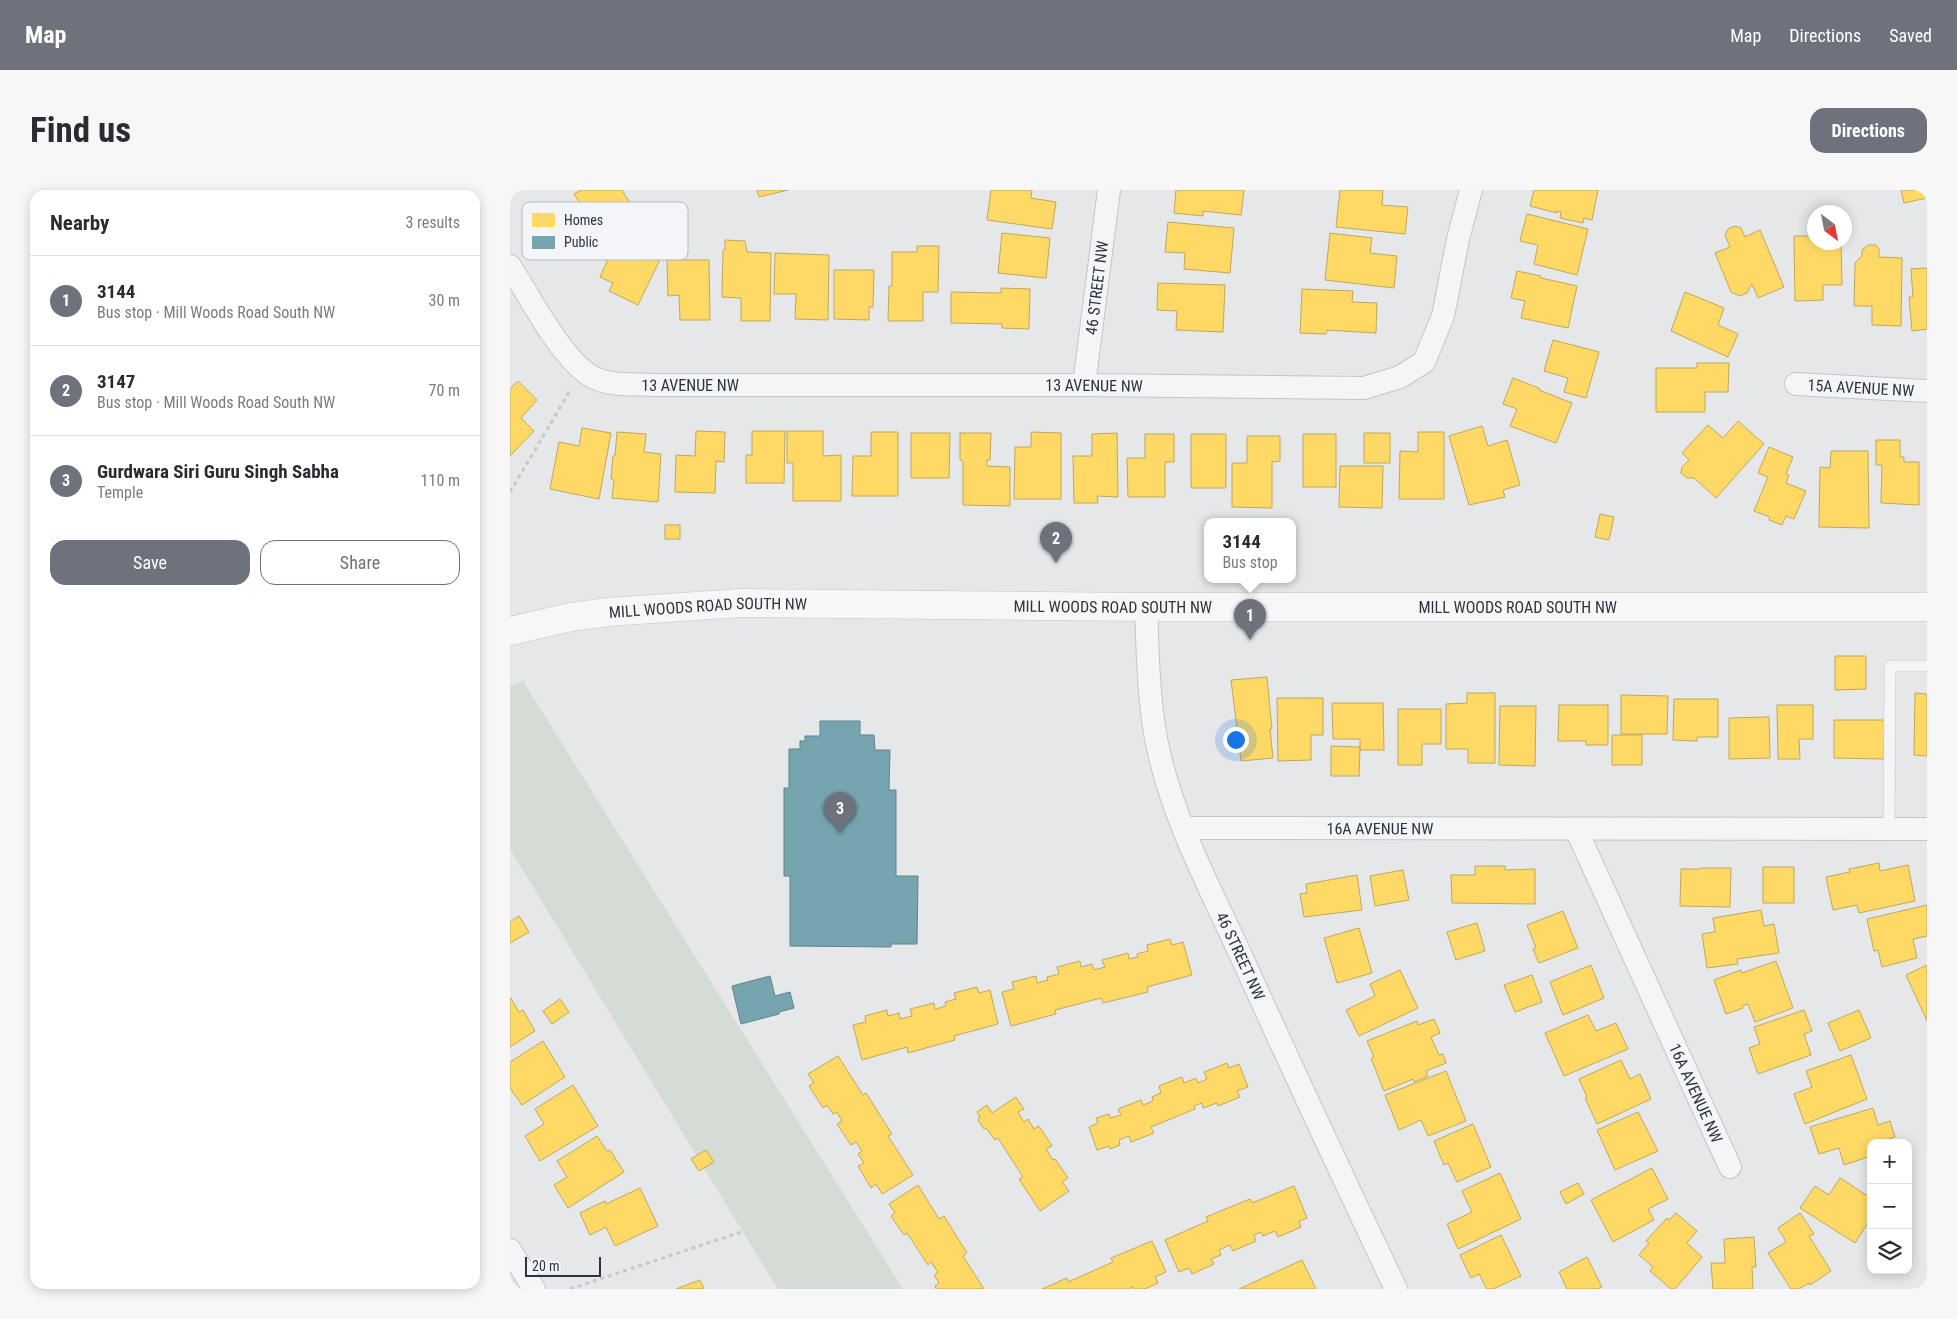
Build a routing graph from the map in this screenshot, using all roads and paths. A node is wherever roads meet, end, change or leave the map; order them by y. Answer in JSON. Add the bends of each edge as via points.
{"nodes":[{"id":1,"x":1109,"y":190,"type":"edge"},
{"id":2,"x":1471,"y":190,"type":"edge"},
{"id":3,"x":510,"y":266,"type":"edge"},
{"id":4,"x":584,"y":371,"type":"junction"},
{"id":5,"x":1796,"y":384,"type":"dead end"},
{"id":6,"x":1084,"y":386,"type":"junction"},
{"id":7,"x":1927,"y":391,"type":"edge"},
{"id":8,"x":510,"y":492,"type":"edge"},
{"id":9,"x":1927,"y":606,"type":"edge"},
{"id":10,"x":1146,"y":607,"type":"junction"},
{"id":11,"x":510,"y":630,"type":"edge"},
{"id":12,"x":1927,"y":666,"type":"edge"},
{"id":13,"x":1184,"y":828,"type":"junction"},
{"id":14,"x":1889,"y":828,"type":"junction"},
{"id":15,"x":1576,"y":829,"type":"junction"},
{"id":16,"x":1927,"y":829,"type":"edge"},
{"id":17,"x":1730,"y":1166,"type":"dead end"},
{"id":18,"x":744,"y":1231,"type":"dead end"},
{"id":19,"x":510,"y":1250,"type":"edge"},
{"id":20,"x":534,"y":1289,"type":"edge"},
{"id":21,"x":570,"y":1289,"type":"edge"},
{"id":22,"x":1396,"y":1289,"type":"edge"}],
"edges":[{"from":1,"to":6,"type":"street","name":"46 STREET NW"},
{"from":2,"to":6,"type":"street","name":"13 AVENUE NW","via":[[1443,316],[1424,362],[1400,377],[1364,388]]},
{"from":3,"to":4,"type":"street","via":[[561,347]]},
{"from":4,"to":6,"type":"street","name":"13 AVENUE NW","via":[[595,379],[612,383],[654,385]]},
{"from":4,"to":8,"type":"path","via":[[567,394]]},
{"from":5,"to":7,"type":"street","name":"15A AVENUE NW"},
{"from":9,"to":10,"type":"street","name":"MILL WOODS ROAD SOUTH NW"},
{"from":10,"to":11,"type":"street","name":"MILL WOODS ROAD SOUTH NW","via":[[740,603],[610,612]]},
{"from":10,"to":13,"type":"street","name":"46 STREET NW","via":[[1155,732],[1166,782]]},
{"from":12,"to":14,"type":"lane","via":[[1890,666]]},
{"from":13,"to":15,"type":"street","name":"16A AVENUE NW"},
{"from":13,"to":22,"type":"street","name":"46 STREET NW","via":[[1270,1021]]},
{"from":14,"to":15,"type":"street","name":"16A AVENUE NW"},
{"from":14,"to":16,"type":"street","name":"16A AVENUE NW"},
{"from":15,"to":17,"type":"street","name":"16A AVENUE NW"},
{"from":18,"to":21,"type":"path"},
{"from":19,"to":20,"type":"street"}]}
